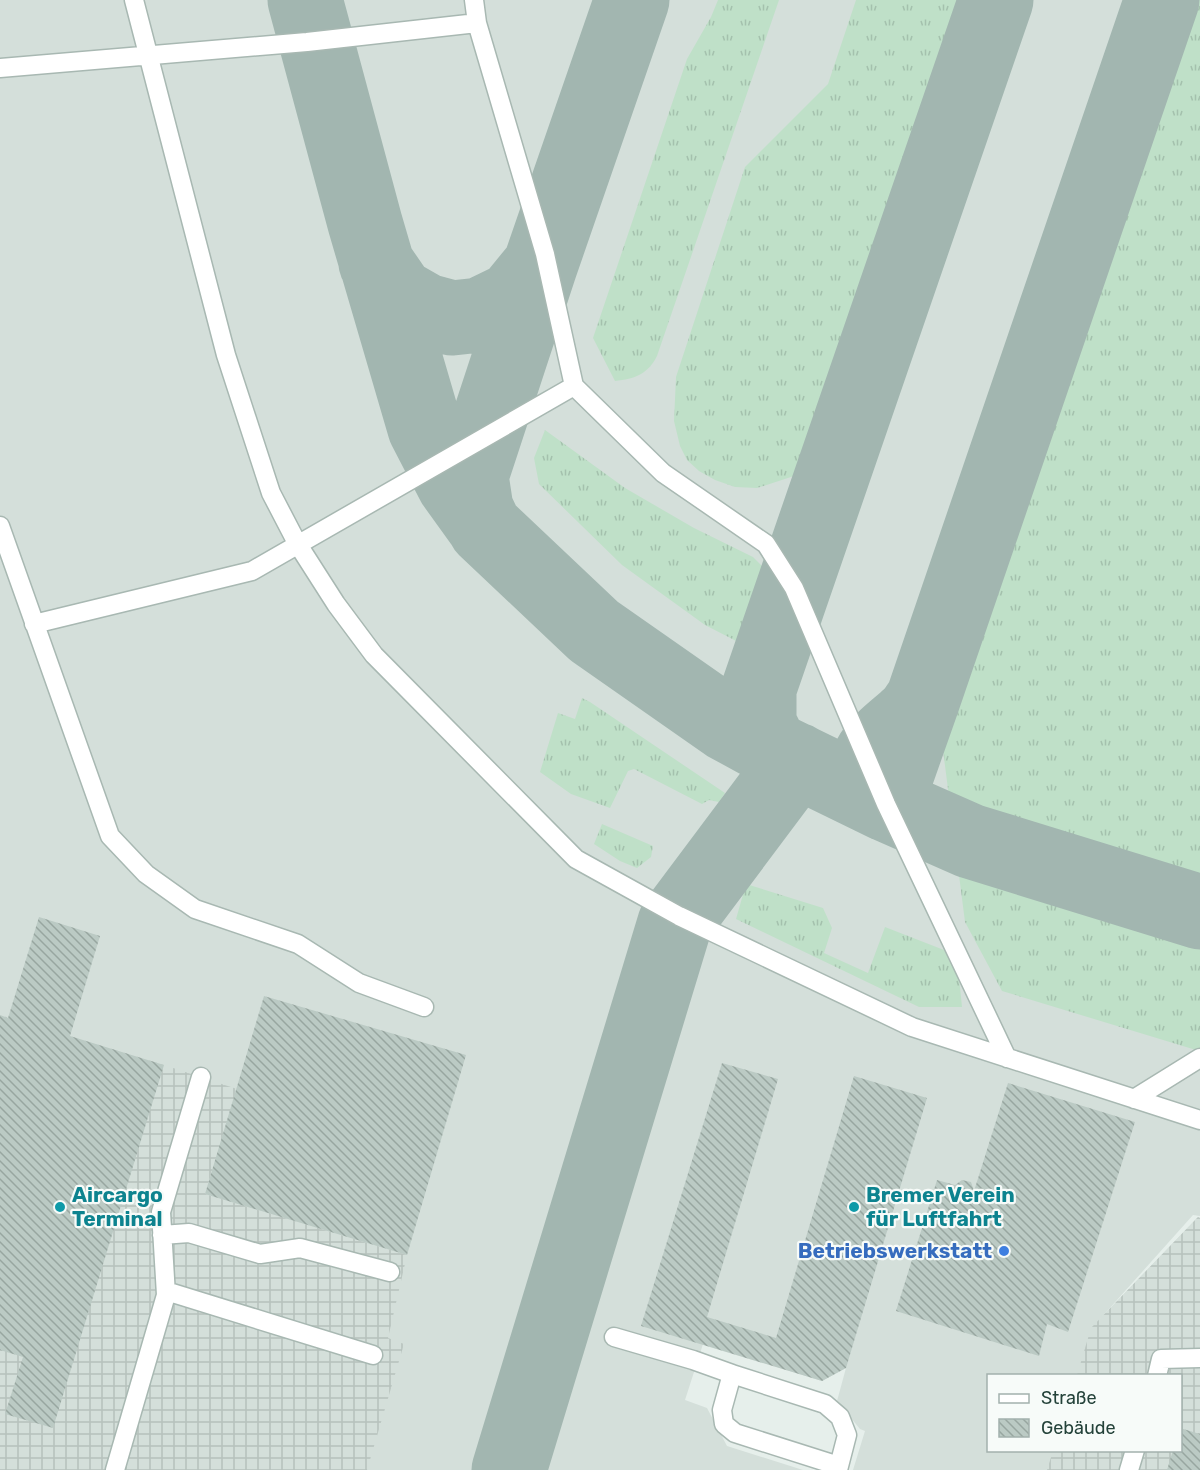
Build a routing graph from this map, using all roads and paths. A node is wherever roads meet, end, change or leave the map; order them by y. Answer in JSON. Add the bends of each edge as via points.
{"nodes":[{"id":1,"x":134,"y":0,"type":"edge"},
{"id":2,"x":474,"y":0,"type":"edge"},
{"id":3,"x":477,"y":22,"type":"junction"},
{"id":4,"x":148,"y":55,"type":"junction"},
{"id":5,"x":0,"y":68,"type":"edge"},
{"id":6,"x":574,"y":386,"type":"junction"},
{"id":7,"x":0,"y":526,"type":"edge"},
{"id":8,"x":297,"y":543,"type":"junction"},
{"id":9,"x":34,"y":624,"type":"junction"},
{"id":10,"x":424,"y":1007,"type":"dead end"},
{"id":11,"x":1007,"y":1058,"type":"junction"},
{"id":12,"x":1200,"y":1058,"type":"edge"},
{"id":13,"x":201,"y":1077,"type":"dead end"},
{"id":14,"x":1134,"y":1099,"type":"junction"},
{"id":15,"x":1200,"y":1120,"type":"edge"},
{"id":16,"x":162,"y":1235,"type":"junction"},
{"id":17,"x":390,"y":1272,"type":"dead end"},
{"id":18,"x":166,"y":1291,"type":"junction"},
{"id":19,"x":614,"y":1337,"type":"dead end"},
{"id":20,"x":373,"y":1355,"type":"dead end"},
{"id":21,"x":1200,"y":1358,"type":"edge"},
{"id":22,"x":732,"y":1374,"type":"junction"},
{"id":23,"x":1157,"y":1374,"type":"edge"},
{"id":24,"x":1134,"y":1452,"type":"edge"},
{"id":25,"x":838,"y":1468,"type":"edge"},
{"id":26,"x":116,"y":1470,"type":"edge"},
{"id":27,"x":1129,"y":1470,"type":"edge"}],
"edges":[{"from":1,"to":4,"type":"lane"},
{"from":2,"to":3,"type":"lane"},
{"from":3,"to":4,"type":"lane"},
{"from":3,"to":6,"type":"lane","via":[[545,254]]},
{"from":4,"to":5,"type":"lane"},
{"from":4,"to":8,"type":"lane","via":[[226,355],[271,493]]},
{"from":6,"to":8,"type":"lane"},
{"from":6,"to":11,"type":"lane","via":[[663,473],[766,544],[794,588],[886,804]]},
{"from":7,"to":9,"type":"lane"},
{"from":8,"to":9,"type":"lane","via":[[252,571]]},
{"from":8,"to":11,"type":"lane","via":[[374,656],[576,859],[679,916],[912,1027]]},
{"from":9,"to":10,"type":"lane","via":[[110,836],[146,874],[195,909],[298,944],[358,983]]},
{"from":11,"to":14,"type":"lane"},
{"from":12,"to":14,"type":"lane"},
{"from":13,"to":16,"type":"lane","via":[[161,1212]]},
{"from":14,"to":15,"type":"lane"},
{"from":16,"to":17,"type":"lane","via":[[189,1233],[260,1254],[300,1248]]},
{"from":16,"to":18,"type":"lane"},
{"from":18,"to":20,"type":"lane"},
{"from":18,"to":26,"type":"lane"},
{"from":19,"to":22,"type":"lane"},
{"from":21,"to":23,"type":"lane","via":[[1161,1359]]},
{"from":22,"to":25,"type":"lane","via":[[825,1404],[840,1417],[847,1435]]},
{"from":22,"to":25,"type":"lane","via":[[722,1410],[724,1424],[735,1433]]},
{"from":24,"to":27,"type":"lane"}]}
